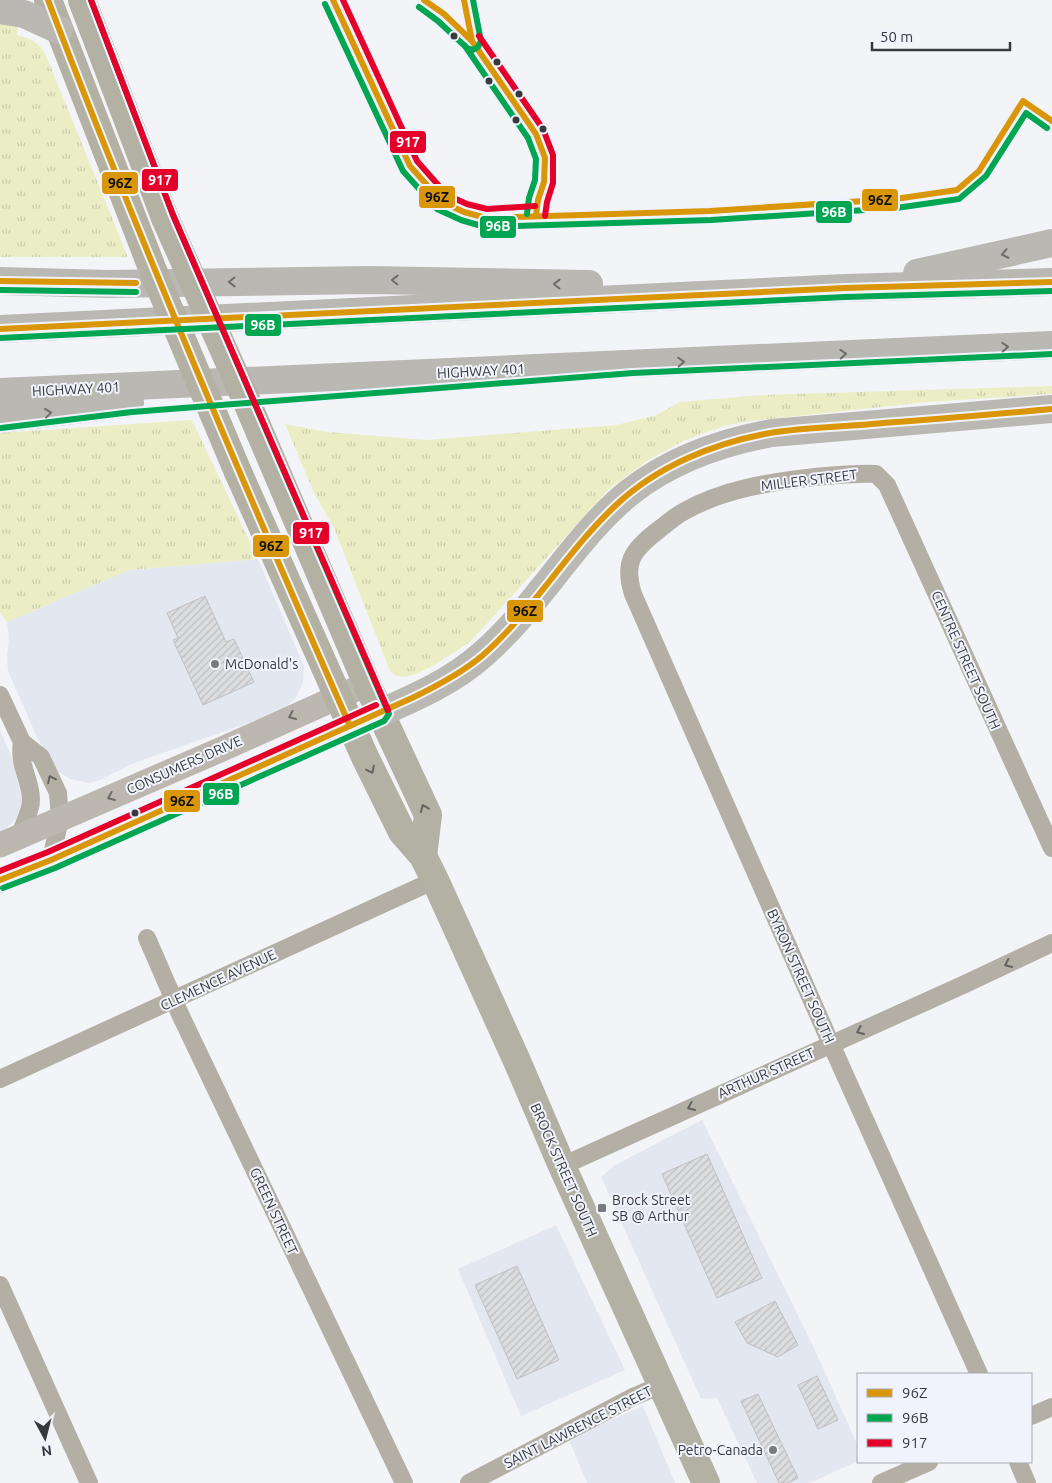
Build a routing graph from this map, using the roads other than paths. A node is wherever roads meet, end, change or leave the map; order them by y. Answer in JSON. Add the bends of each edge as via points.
{"nodes":[{"id":1,"x":48,"y":0,"type":"edge"},
{"id":2,"x":82,"y":0,"type":"edge"},
{"id":3,"x":0,"y":10,"type":"edge"},
{"id":4,"x":59,"y":30,"type":"junction"},
{"id":5,"x":1052,"y":243,"type":"edge"},
{"id":6,"x":0,"y":281,"type":"edge"},
{"id":7,"x":1052,"y":282,"type":"edge"},
{"id":8,"x":839,"y":288,"type":"junction"},
{"id":9,"x":0,"y":329,"type":"edge"},
{"id":10,"x":1052,"y":345,"type":"edge"},
{"id":11,"x":632,"y":364,"type":"junction"},
{"id":12,"x":0,"y":392,"type":"edge"},
{"id":13,"x":1052,"y":409,"type":"edge"},
{"id":14,"x":0,"y":419,"type":"edge"},
{"id":15,"x":876,"y":474,"type":"joint"},
{"id":16,"x":628,"y":575,"type":"joint"},
{"id":17,"x":367,"y":684,"type":"junction"},
{"id":18,"x":0,"y":695,"type":"edge"},
{"id":19,"x":337,"y":697,"type":"junction"},
{"id":20,"x":380,"y":713,"type":"junction"},
{"id":21,"x":350,"y":726,"type":"junction"},
{"id":22,"x":22,"y":742,"type":"junction"},
{"id":23,"x":60,"y":818,"type":"junction"},
{"id":24,"x":9,"y":841,"type":"edge"},
{"id":25,"x":1052,"y":848,"type":"edge"},
{"id":26,"x":423,"y":856,"type":"junction"},
{"id":27,"x":51,"y":860,"type":"junction"},
{"id":28,"x":0,"y":880,"type":"edge"},
{"id":29,"x":435,"y":880,"type":"junction"},
{"id":30,"x":147,"y":938,"type":"dead end"},
{"id":31,"x":1052,"y":943,"type":"edge"},
{"id":32,"x":174,"y":1001,"type":"junction"},
{"id":33,"x":831,"y":1044,"type":"junction"},
{"id":34,"x":0,"y":1079,"type":"edge"},
{"id":35,"x":562,"y":1166,"type":"junction"},
{"id":36,"x":0,"y":1285,"type":"edge"},
{"id":37,"x":979,"y":1373,"type":"edge"},
{"id":38,"x":661,"y":1385,"type":"junction"},
{"id":39,"x":1052,"y":1407,"type":"edge"},
{"id":40,"x":1032,"y":1416,"type":"edge"},
{"id":41,"x":927,"y":1463,"type":"edge"},
{"id":42,"x":1018,"y":1463,"type":"edge"},
{"id":43,"x":89,"y":1483,"type":"edge"},
{"id":44,"x":404,"y":1483,"type":"edge"},
{"id":45,"x":469,"y":1483,"type":"edge"},
{"id":46,"x":706,"y":1483,"type":"edge"},
{"id":47,"x":881,"y":1483,"type":"edge"},
{"id":48,"x":1027,"y":1483,"type":"edge"}],
"edges":[{"from":1,"to":4,"type":"main road"},
{"from":2,"to":17,"type":"main road","bridge":true,"via":[[165,218]]},
{"from":3,"to":4,"type":"highway","via":[[24,14]]},
{"from":4,"to":19,"type":"main road","name":"BROCK STREET SOUTH","bridge":true,"via":[[154,273]]},
{"from":5,"to":8,"type":"highway","one_way":true},
{"from":8,"to":6,"type":"highway","one_way":true,"via":[[369,280],[108,284]]},
{"from":7,"to":8,"type":"highway"},
{"from":8,"to":9,"type":"highway"},
{"from":11,"to":10,"type":"highway","name":"HIGHWAY 401","one_way":true},
{"from":11,"to":12,"type":"highway","name":"HIGHWAY 401"},
{"from":14,"to":11,"type":"highway","one_way":true,"via":[[131,403]]},
{"from":13,"to":20,"type":"highway","via":[[772,433],[716,446],[650,478],[629,493],[529,606],[461,672]]},
{"from":15,"to":16,"type":"street","name":"MILLER STREET","via":[[772,482],[712,498],[682,512],[633,552]]},
{"from":15,"to":25,"type":"street","name":"CENTRE STREET SOUTH","via":[[887,485]]},
{"from":16,"to":33,"type":"street","name":"BYRON STREET SOUTH"},
{"from":17,"to":19,"type":"main road","name":"CONSUMERS DRIVE"},
{"from":17,"to":20,"type":"main road"},
{"from":18,"to":22,"type":"street"},
{"from":19,"to":21,"type":"main road","name":"BROCK STREET SOUTH"},
{"from":19,"to":23,"type":"main road","name":"CONSUMERS DRIVE","one_way":true},
{"from":20,"to":21,"type":"main road"},
{"from":26,"to":20,"type":"main road","one_way":true,"via":[[428,815]]},
{"from":21,"to":26,"type":"main road","name":"BROCK STREET SOUTH","one_way":true,"via":[[402,832]]},
{"from":21,"to":27,"type":"main road"},
{"from":23,"to":22,"type":"street","one_way":true,"via":[[58,793],[41,757]]},
{"from":22,"to":24,"type":"street","via":[[20,755],[31,807]]},
{"from":23,"to":24,"type":"main road","name":"CONSUMERS DRIVE"},
{"from":23,"to":27,"type":"street"},
{"from":26,"to":29,"type":"main road","name":"BROCK STREET SOUTH"},
{"from":27,"to":28,"type":"main road"},
{"from":29,"to":32,"type":"street","name":"CLEMENCE AVENUE"},
{"from":29,"to":35,"type":"main road","name":"BROCK STREET SOUTH"},
{"from":30,"to":32,"type":"street","name":"GREEN STREET"},
{"from":31,"to":33,"type":"street","name":"ARTHUR STREET","one_way":true},
{"from":32,"to":34,"type":"street","name":"CLEMENCE AVENUE"},
{"from":32,"to":44,"type":"street","name":"GREEN STREET"},
{"from":33,"to":35,"type":"street","name":"ARTHUR STREET","one_way":true},
{"from":33,"to":37,"type":"street","name":"BYRON STREET SOUTH"},
{"from":35,"to":38,"type":"main road","name":"BROCK STREET SOUTH"},
{"from":36,"to":43,"type":"street"},
{"from":38,"to":45,"type":"street","name":"SAINT LAWRENCE STREET"},
{"from":38,"to":46,"type":"main road","name":"BROCK STREET SOUTH"},
{"from":39,"to":40,"type":"street"},
{"from":41,"to":47,"type":"street"},
{"from":42,"to":48,"type":"street"}]}
